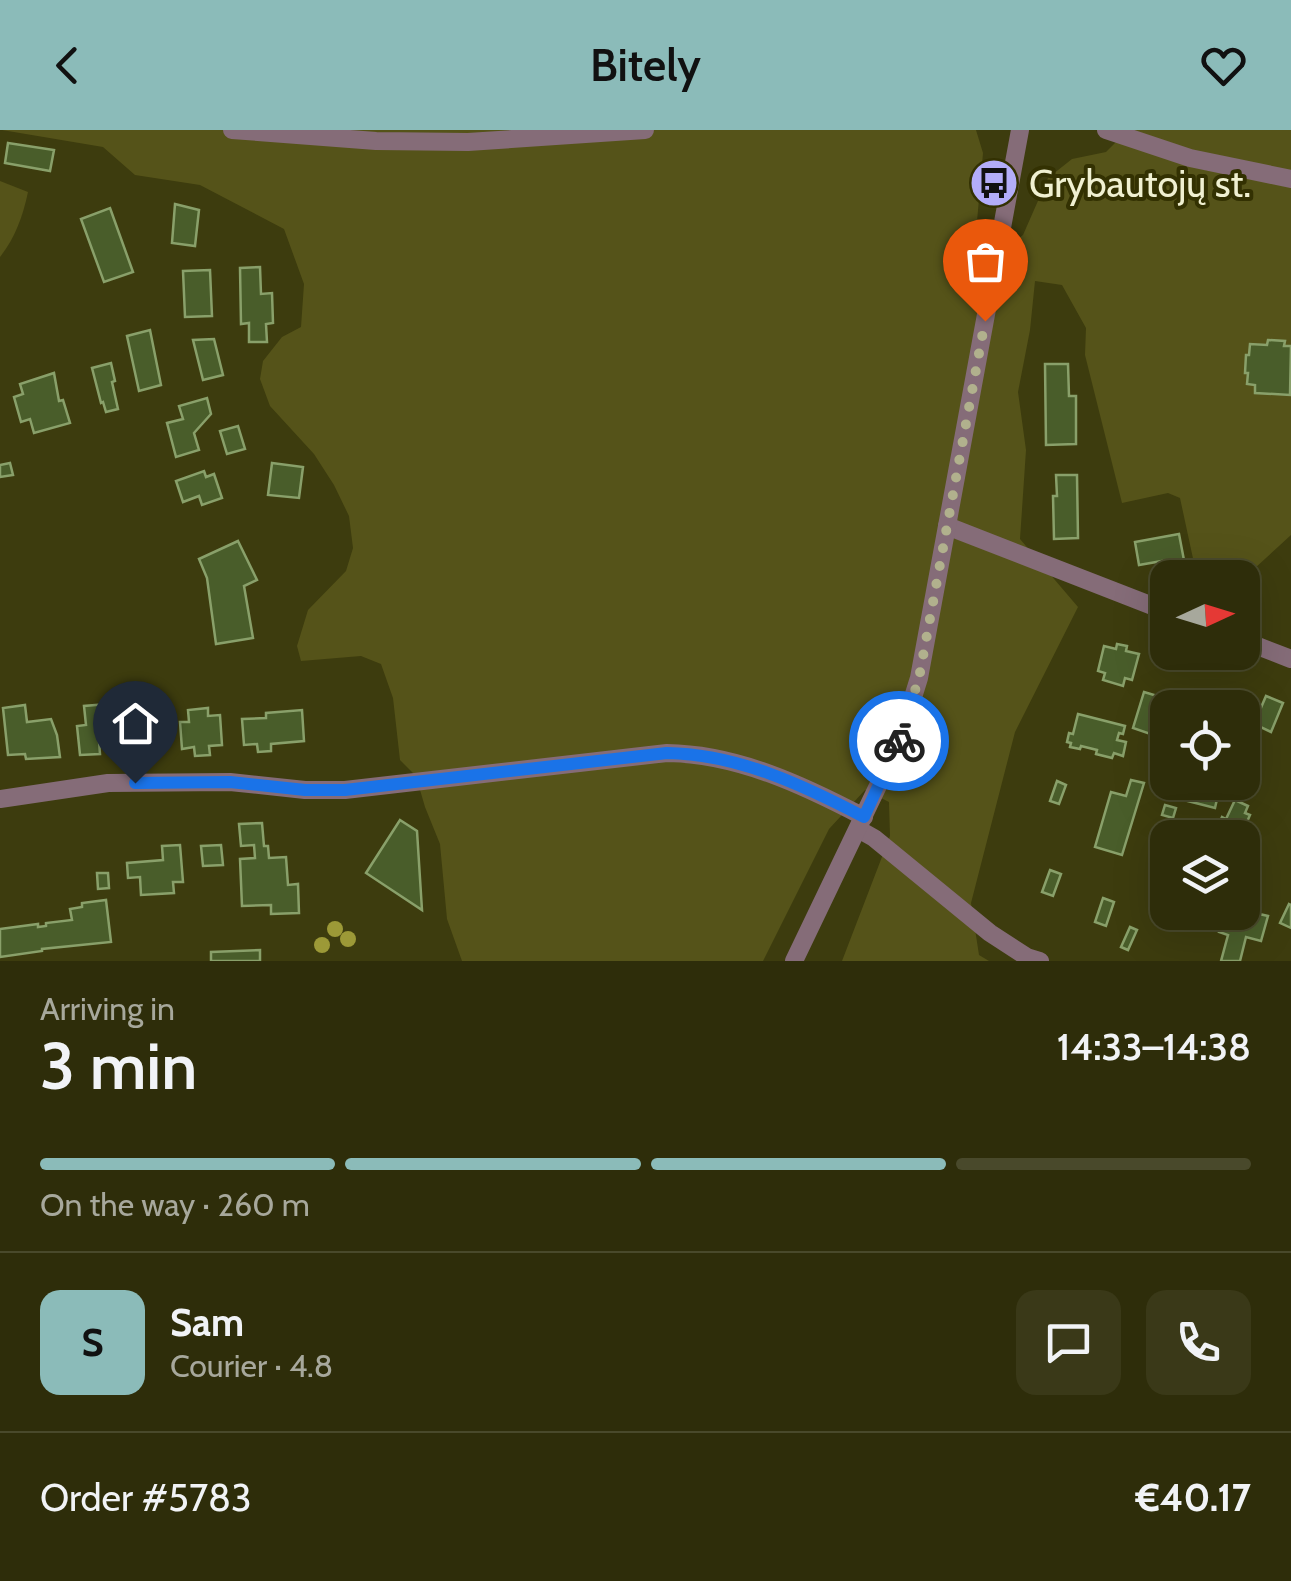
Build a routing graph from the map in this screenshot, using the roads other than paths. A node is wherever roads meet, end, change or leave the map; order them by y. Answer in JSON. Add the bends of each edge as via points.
{"nodes":[{"id":1,"x":232,"y":130,"type":"edge"},
{"id":2,"x":645,"y":130,"type":"edge"},
{"id":3,"x":1020,"y":130,"type":"edge"},
{"id":4,"x":1106,"y":130,"type":"edge"},
{"id":5,"x":1291,"y":180,"type":"edge"},
{"id":6,"x":947,"y":526,"type":"junction"},
{"id":7,"x":1150,"y":605,"type":"edge"},
{"id":8,"x":1260,"y":647,"type":"edge"},
{"id":9,"x":1291,"y":658,"type":"edge"},
{"id":10,"x":0,"y":799,"type":"edge"},
{"id":11,"x":861,"y":823,"type":"junction"},
{"id":12,"x":794,"y":961,"type":"edge"},
{"id":13,"x":1040,"y":961,"type":"edge"}],
"edges":[{"from":1,"to":2,"type":"street","via":[[468,142]]},
{"from":3,"to":6,"type":"street"},
{"from":4,"to":5,"type":"street","via":[[1190,158]]},
{"from":6,"to":7,"type":"street"},
{"from":6,"to":11,"type":"street","via":[[919,678],[899,742]]},
{"from":8,"to":9,"type":"street"},
{"from":10,"to":11,"type":"street","via":[[108,783],[345,790],[697,753],[737,761]]},
{"from":11,"to":12,"type":"street"},
{"from":11,"to":13,"type":"street","via":[[990,933]]}]}
